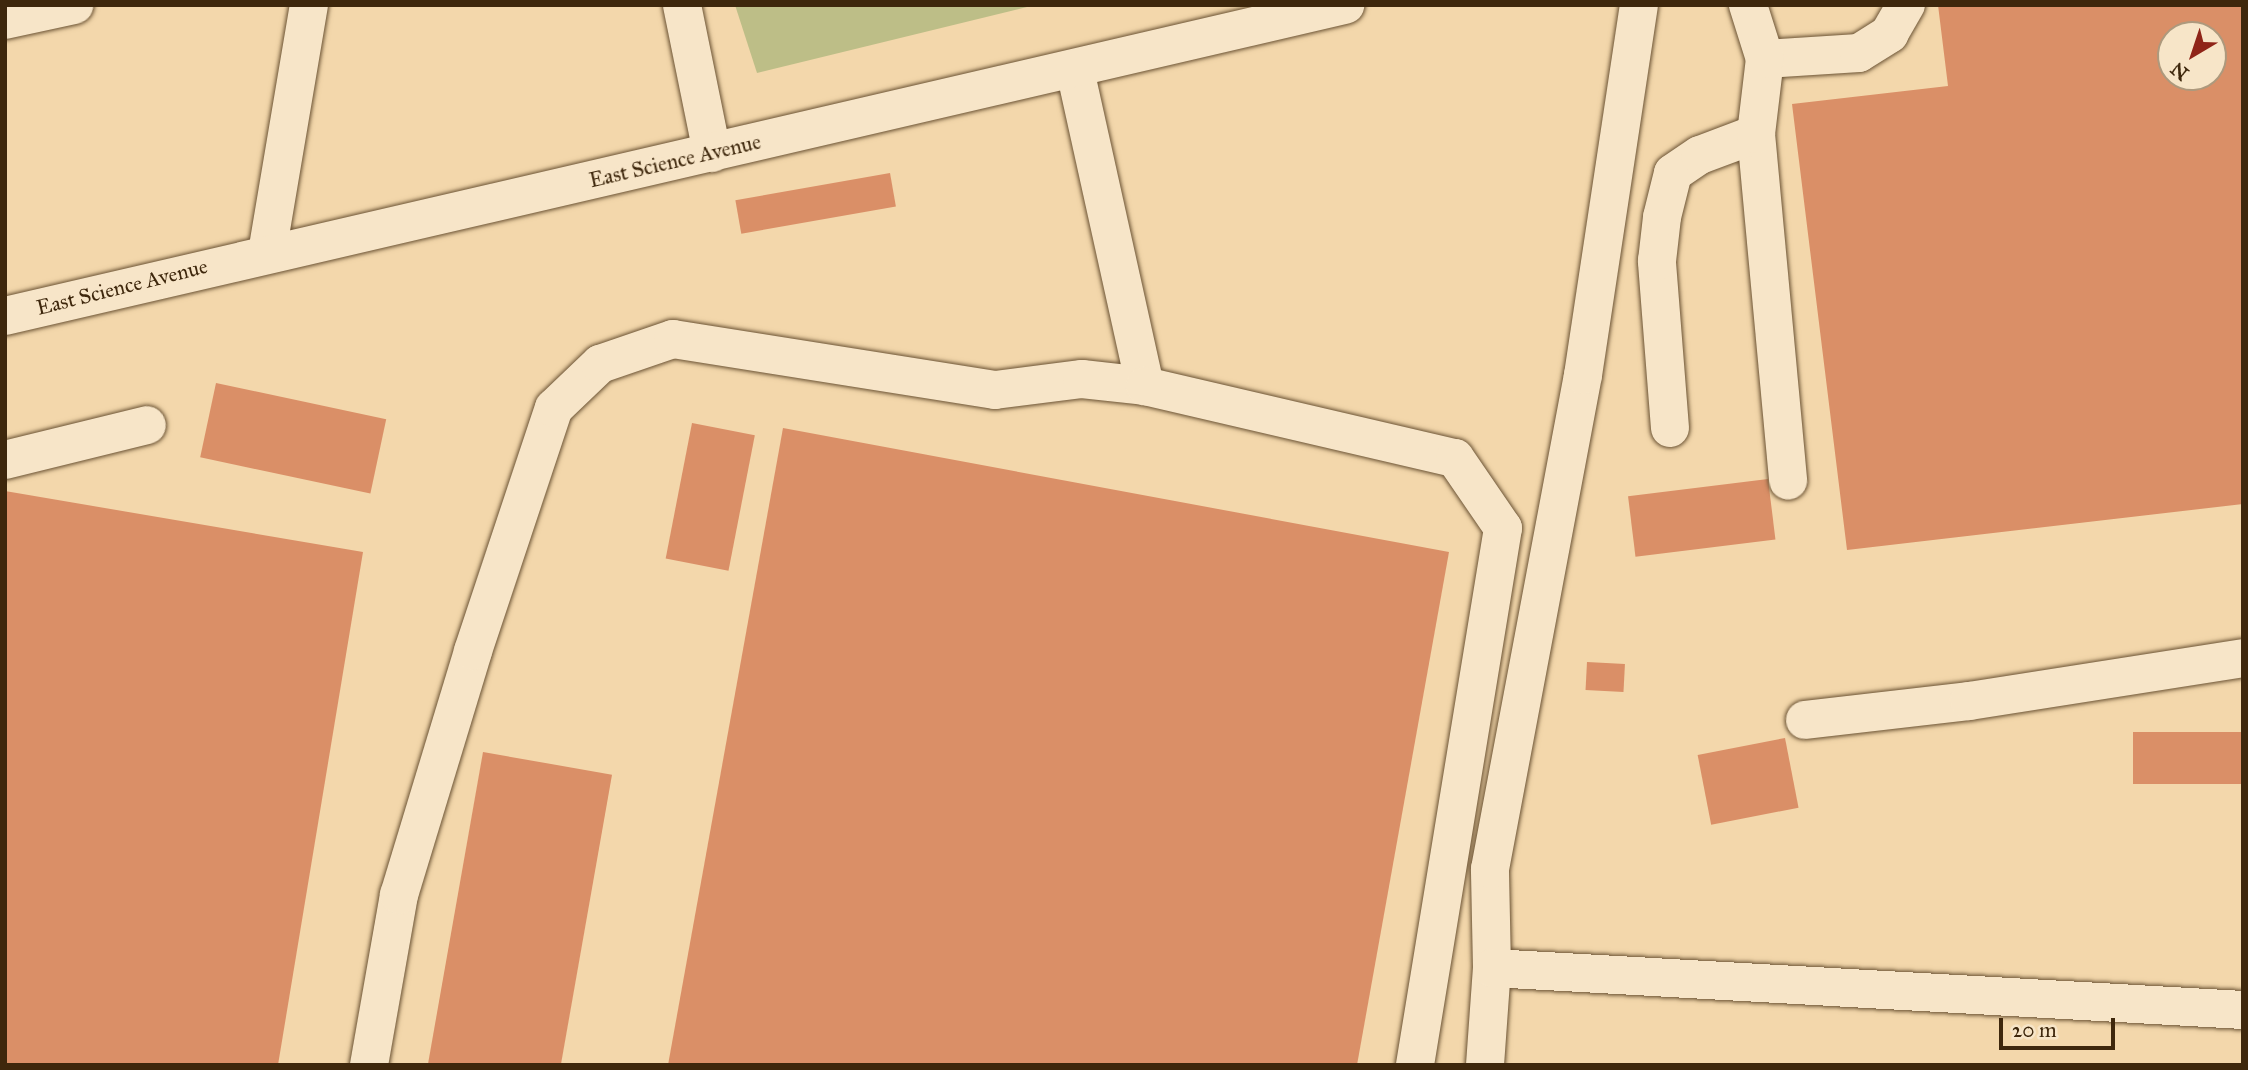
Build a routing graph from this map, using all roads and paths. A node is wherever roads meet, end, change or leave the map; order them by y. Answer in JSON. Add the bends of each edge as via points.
{"nodes":[{"id":1,"x":74,"y":5,"type":"edge"},
{"id":2,"x":309,"y":5,"type":"edge"},
{"id":3,"x":682,"y":5,"type":"edge"},
{"id":4,"x":1345,"y":5,"type":"edge"},
{"id":5,"x":1639,"y":5,"type":"edge"},
{"id":6,"x":1748,"y":5,"type":"edge"},
{"id":7,"x":1906,"y":5,"type":"edge"},
{"id":8,"x":5,"y":20,"type":"edge"},
{"id":9,"x":1765,"y":59,"type":"junction"},
{"id":10,"x":1075,"y":70,"type":"junction"},
{"id":11,"x":1756,"y":134,"type":"junction"},
{"id":12,"x":712,"y":153,"type":"junction"},
{"id":13,"x":267,"y":253,"type":"junction"},
{"id":14,"x":5,"y":316,"type":"edge"},
{"id":15,"x":1145,"y":386,"type":"junction"},
{"id":16,"x":146,"y":425,"type":"dead end"},
{"id":17,"x":1670,"y":428,"type":"dead end"},
{"id":18,"x":5,"y":460,"type":"edge"},
{"id":19,"x":1788,"y":481,"type":"dead end"},
{"id":20,"x":2243,"y":658,"type":"edge"},
{"id":21,"x":1805,"y":720,"type":"dead end"},
{"id":22,"x":1492,"y":968,"type":"junction"},
{"id":23,"x":2243,"y":1010,"type":"edge"},
{"id":24,"x":369,"y":1065,"type":"edge"},
{"id":25,"x":1415,"y":1065,"type":"edge"},
{"id":26,"x":1485,"y":1065,"type":"edge"}],
"edges":[{"from":1,"to":8,"type":"street"},
{"from":2,"to":13,"type":"street"},
{"from":3,"to":12,"type":"street"},
{"from":4,"to":10,"type":"street","name":"East Science Avenue"},
{"from":5,"to":22,"type":"street","via":[[1583,375],[1490,869]]},
{"from":6,"to":9,"type":"street"},
{"from":7,"to":9,"type":"street","via":[[1889,34],[1859,54]]},
{"from":9,"to":11,"type":"street"},
{"from":10,"to":12,"type":"street","name":"East Science Avenue"},
{"from":10,"to":15,"type":"street"},
{"from":11,"to":17,"type":"street","via":[[1700,155],[1672,173],[1657,261]]},
{"from":11,"to":19,"type":"street"},
{"from":12,"to":13,"type":"street","name":"East Science Avenue"},
{"from":13,"to":14,"type":"street","name":"East Science Avenue"},
{"from":15,"to":24,"type":"street","via":[[1082,379],[995,390],[673,339],[600,363],[554,408],[399,895]]},
{"from":15,"to":25,"type":"street","via":[[1455,458],[1503,528]]},
{"from":16,"to":18,"type":"street"},
{"from":20,"to":21,"type":"street","via":[[1969,701]]},
{"from":22,"to":23,"type":"street"},
{"from":22,"to":26,"type":"street"}]}
